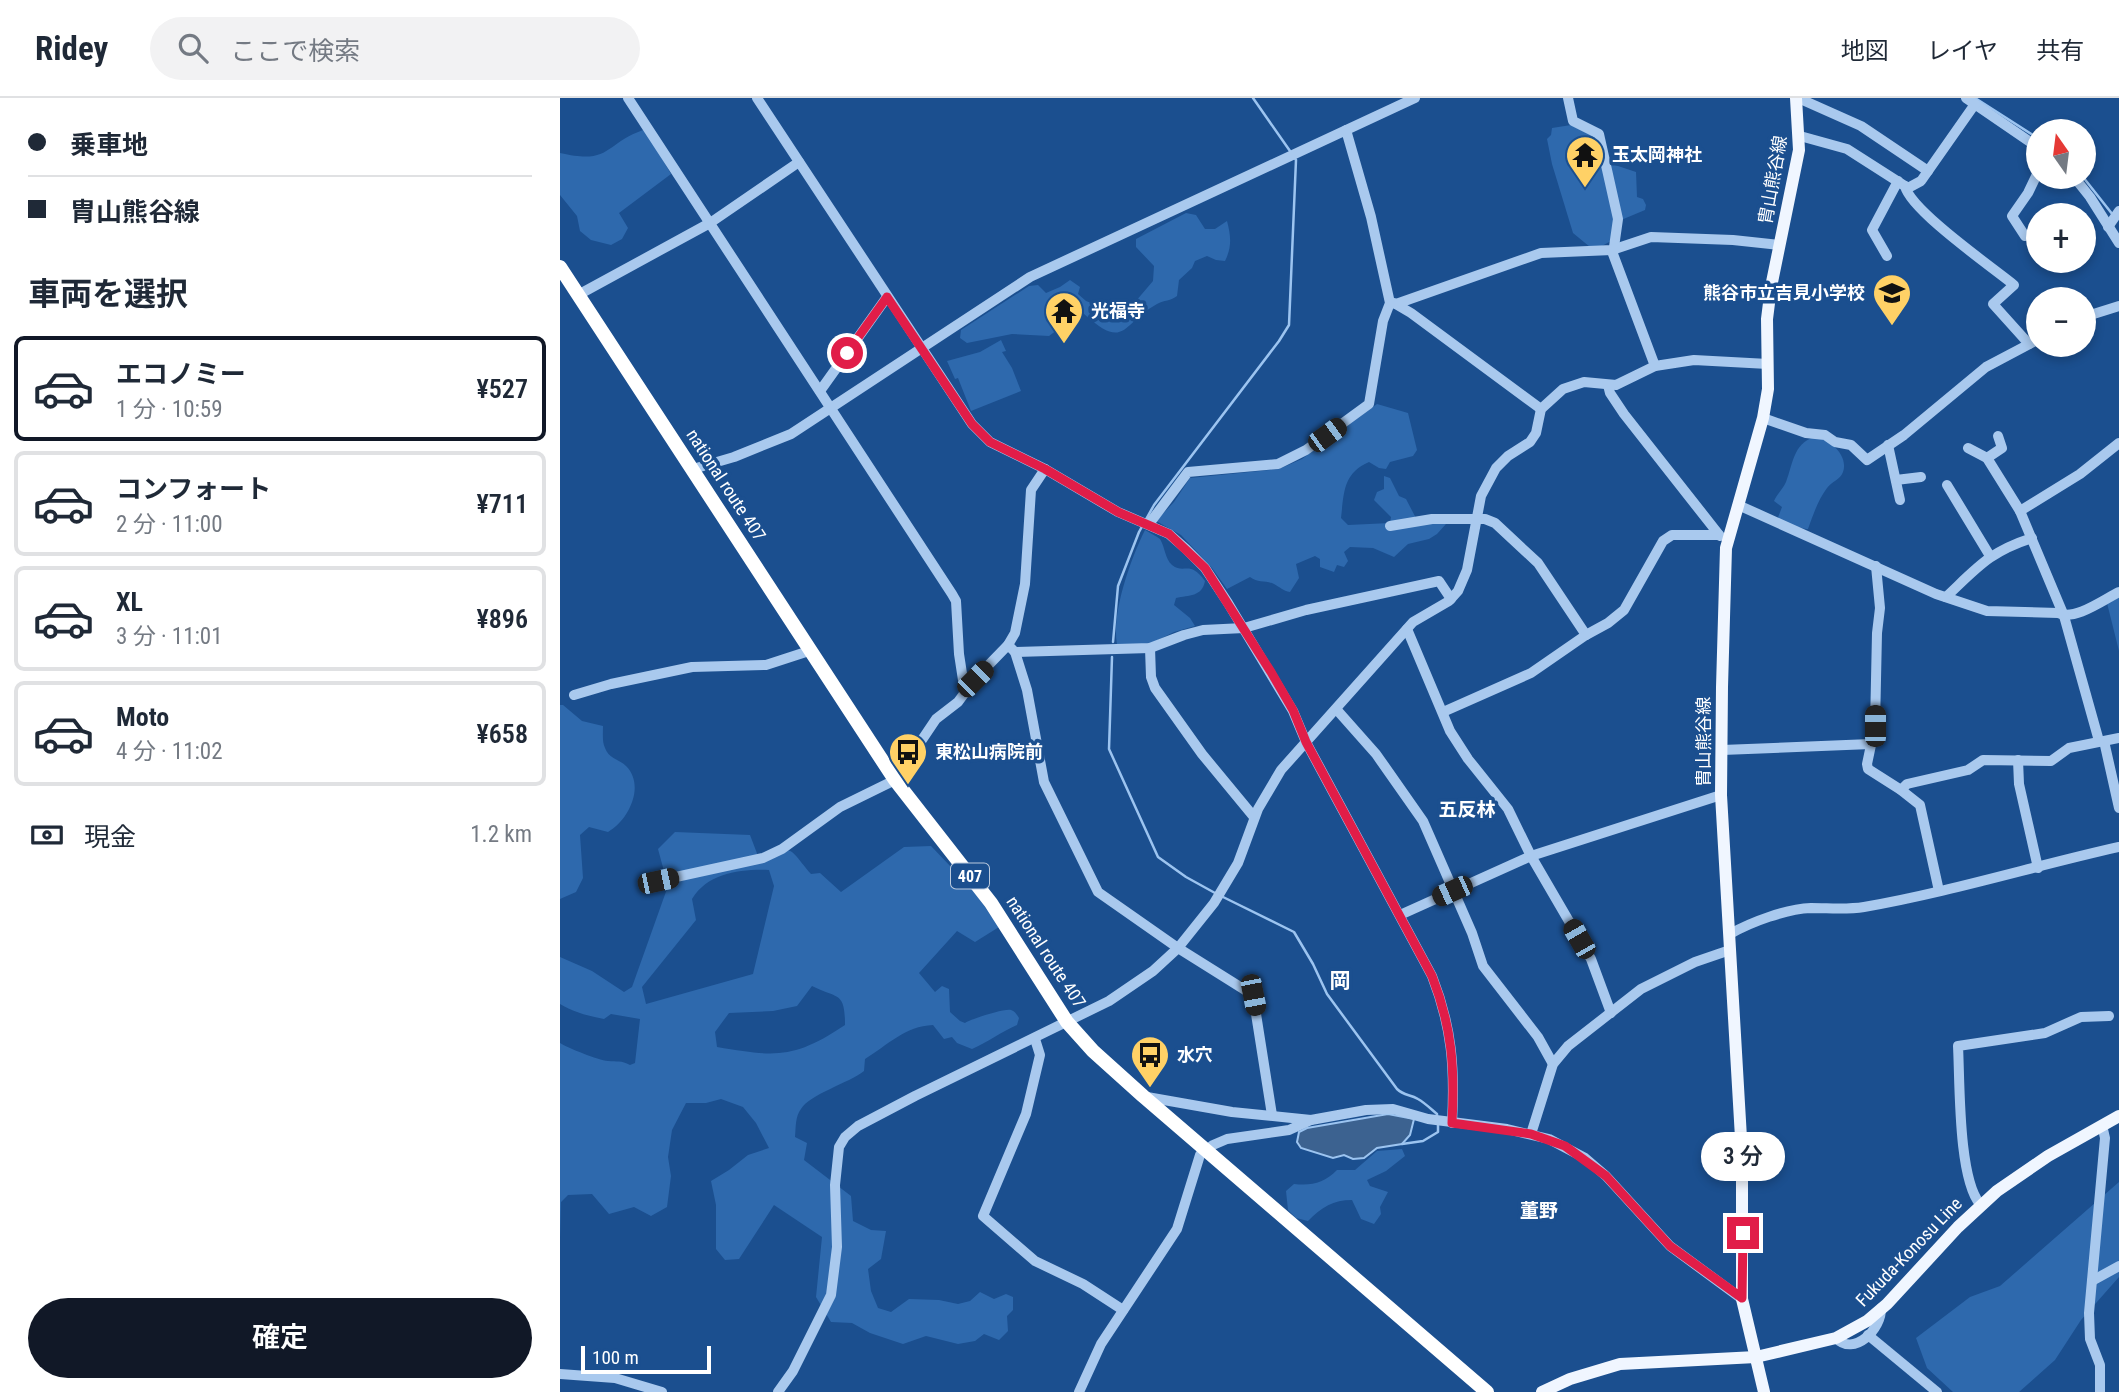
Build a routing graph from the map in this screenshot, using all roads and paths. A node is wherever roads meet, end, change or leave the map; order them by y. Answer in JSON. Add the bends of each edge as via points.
{"nodes":[{"id":1,"x":628,"y":98,"type":"edge"},
{"id":2,"x":757,"y":98,"type":"edge"},
{"id":3,"x":1415,"y":98,"type":"edge"},
{"id":4,"x":1568,"y":98,"type":"edge"},
{"id":5,"x":1797,"y":98,"type":"edge"},
{"id":6,"x":1970,"y":101,"type":"edge"},
{"id":7,"x":1346,"y":130,"type":"junction"},
{"id":8,"x":1800,"y":136,"type":"junction"},
{"id":9,"x":2026,"y":139,"type":"edge"},
{"id":10,"x":800,"y":162,"type":"junction"},
{"id":11,"x":1928,"y":171,"type":"junction"},
{"id":12,"x":1902,"y":183,"type":"junction"},
{"id":13,"x":2030,"y":189,"type":"edge"},
{"id":14,"x":2084,"y":189,"type":"edge"},
{"id":15,"x":2119,"y":211,"type":"edge"},
{"id":16,"x":710,"y":223,"type":"junction"},
{"id":17,"x":2108,"y":227,"type":"junction"},
{"id":18,"x":2025,"y":236,"type":"dead end"},
{"id":19,"x":2119,"y":243,"type":"edge"},
{"id":20,"x":1780,"y":244,"type":"junction"},
{"id":21,"x":1612,"y":250,"type":"junction"},
{"id":22,"x":1887,"y":256,"type":"dead end"},
{"id":23,"x":560,"y":267,"type":"edge"},
{"id":24,"x":578,"y":295,"type":"junction"},
{"id":25,"x":887,"y":297,"type":"junction"},
{"id":26,"x":1393,"y":303,"type":"junction"},
{"id":27,"x":2119,"y":306,"type":"edge"},
{"id":28,"x":2096,"y":313,"type":"edge"},
{"id":29,"x":2026,"y":334,"type":"edge"},
{"id":30,"x":2026,"y":345,"type":"edge"},
{"id":31,"x":921,"y":349,"type":"junction"},
{"id":32,"x":1768,"y":364,"type":"junction"},
{"id":33,"x":1656,"y":366,"type":"junction"},
{"id":34,"x":1608,"y":385,"type":"junction"},
{"id":35,"x":820,"y":391,"type":"junction"},
{"id":36,"x":831,"y":409,"type":"junction"},
{"id":37,"x":1541,"y":409,"type":"junction"},
{"id":38,"x":1763,"y":418,"type":"junction"},
{"id":39,"x":1998,"y":436,"type":"dead end"},
{"id":40,"x":2119,"y":443,"type":"edge"},
{"id":41,"x":1888,"y":445,"type":"junction"},
{"id":42,"x":1968,"y":447,"type":"dead end"},
{"id":43,"x":1987,"y":458,"type":"junction"},
{"id":44,"x":693,"y":468,"type":"junction"},
{"id":45,"x":1045,"y":469,"type":"junction"},
{"id":46,"x":1921,"y":477,"type":"dead end"},
{"id":47,"x":1896,"y":480,"type":"junction"},
{"id":48,"x":1947,"y":485,"type":"dead end"},
{"id":49,"x":1900,"y":500,"type":"dead end"},
{"id":50,"x":1738,"y":505,"type":"junction"},
{"id":51,"x":2020,"y":511,"type":"junction"},
{"id":52,"x":1476,"y":519,"type":"junction"},
{"id":53,"x":1149,"y":524,"type":"junction"},
{"id":54,"x":1390,"y":526,"type":"dead end"},
{"id":55,"x":1719,"y":535,"type":"junction"},
{"id":56,"x":2032,"y":538,"type":"junction"},
{"id":57,"x":1726,"y":548,"type":"junction"},
{"id":58,"x":1990,"y":556,"type":"junction"},
{"id":59,"x":1876,"y":566,"type":"junction"},
{"id":60,"x":2119,"y":592,"type":"edge"},
{"id":61,"x":1947,"y":597,"type":"junction"},
{"id":62,"x":1451,"y":599,"type":"junction"},
{"id":63,"x":2064,"y":616,"type":"junction"},
{"id":64,"x":1244,"y":628,"type":"junction"},
{"id":65,"x":1407,"y":629,"type":"junction"},
{"id":66,"x":1586,"y":635,"type":"junction"},
{"id":67,"x":1011,"y":648,"type":"junction"},
{"id":68,"x":1150,"y":648,"type":"junction"},
{"id":69,"x":809,"y":651,"type":"junction"},
{"id":70,"x":965,"y":693,"type":"junction"},
{"id":71,"x":573,"y":695,"type":"dead end"},
{"id":72,"x":1337,"y":710,"type":"junction"},
{"id":73,"x":1443,"y":712,"type":"junction"},
{"id":74,"x":2119,"y":738,"type":"edge"},
{"id":75,"x":2101,"y":741,"type":"junction"},
{"id":76,"x":1306,"y":742,"type":"junction"},
{"id":77,"x":1871,"y":744,"type":"junction"},
{"id":78,"x":1721,"y":750,"type":"junction"},
{"id":79,"x":2018,"y":760,"type":"junction"},
{"id":80,"x":895,"y":780,"type":"junction"},
{"id":81,"x":1901,"y":790,"type":"junction"},
{"id":82,"x":1721,"y":795,"type":"junction"},
{"id":83,"x":2119,"y":808,"type":"edge"},
{"id":84,"x":1254,"y":817,"type":"junction"},
{"id":85,"x":2119,"y":847,"type":"edge"},
{"id":86,"x":1531,"y":856,"type":"junction"},
{"id":87,"x":2038,"y":868,"type":"junction"},
{"id":88,"x":653,"y":882,"type":"dead end"},
{"id":89,"x":1452,"y":891,"type":"junction"},
{"id":90,"x":1939,"y":891,"type":"junction"},
{"id":91,"x":1400,"y":915,"type":"junction"},
{"id":92,"x":1730,"y":934,"type":"junction"},
{"id":93,"x":1178,"y":948,"type":"junction"},
{"id":94,"x":1730,"y":950,"type":"junction"},
{"id":95,"x":1611,"y":1013,"type":"junction"},
{"id":96,"x":2109,"y":1016,"type":"dead end"},
{"id":97,"x":1067,"y":1021,"type":"junction"},
{"id":98,"x":1035,"y":1039,"type":"junction"},
{"id":99,"x":1553,"y":1064,"type":"junction"},
{"id":100,"x":1143,"y":1096,"type":"junction"},
{"id":101,"x":1272,"y":1115,"type":"junction"},
{"id":102,"x":2119,"y":1116,"type":"edge"},
{"id":103,"x":1311,"y":1120,"type":"junction"},
{"id":104,"x":1452,"y":1123,"type":"junction"},
{"id":105,"x":2102,"y":1125,"type":"junction"},
{"id":106,"x":1531,"y":1134,"type":"junction"},
{"id":107,"x":1206,"y":1150,"type":"junction"},
{"id":108,"x":1980,"y":1204,"type":"junction"},
{"id":109,"x":2119,"y":1266,"type":"edge"},
{"id":110,"x":2092,"y":1281,"type":"junction"},
{"id":111,"x":1742,"y":1298,"type":"junction"},
{"id":112,"x":1881,"y":1308,"type":"junction"},
{"id":113,"x":1123,"y":1310,"type":"junction"},
{"id":114,"x":1868,"y":1335,"type":"junction"},
{"id":115,"x":1836,"y":1338,"type":"junction"},
{"id":116,"x":1756,"y":1357,"type":"junction"},
{"id":117,"x":560,"y":1374,"type":"edge"},
{"id":118,"x":662,"y":1392,"type":"edge"},
{"id":119,"x":778,"y":1392,"type":"edge"},
{"id":120,"x":1079,"y":1392,"type":"edge"},
{"id":121,"x":1487,"y":1392,"type":"edge"},
{"id":122,"x":1542,"y":1392,"type":"edge"},
{"id":123,"x":1764,"y":1392,"type":"edge"},
{"id":124,"x":1937,"y":1392,"type":"edge"},
{"id":125,"x":2100,"y":1392,"type":"edge"}],
"edges":[{"from":1,"to":16,"type":"street"},
{"from":2,"to":10,"type":"street"},
{"from":3,"to":7,"type":"street"},
{"from":4,"to":21,"type":"street","via":[[1573,121],[1599,134],[1618,219]]},
{"from":5,"to":8,"type":"main road","name":"胄山熊谷線"},
{"from":5,"to":11,"type":"street","via":[[1861,126]]},
{"from":6,"to":9,"type":"street"},
{"from":6,"to":11,"type":"street"},
{"from":7,"to":26,"type":"street"},
{"from":7,"to":31,"type":"street","via":[[1030,277]]},
{"from":8,"to":12,"type":"street","via":[[1847,149]]},
{"from":8,"to":20,"type":"main road","name":"胄山熊谷線"},
{"from":10,"to":16,"type":"street"},
{"from":10,"to":25,"type":"street"},
{"from":11,"to":12,"type":"street","via":[[1908,188]]},
{"from":12,"to":22,"type":"street","via":[[1872,230]]},
{"from":12,"to":29,"type":"street","via":[[1945,232],[2014,285],[1993,304]]},
{"from":13,"to":18,"type":"street","via":[[2012,216]]},
{"from":14,"to":17,"type":"street"},
{"from":15,"to":17,"type":"street"},
{"from":16,"to":24,"type":"street"},
{"from":16,"to":35,"type":"street"},
{"from":17,"to":19,"type":"street"},
{"from":20,"to":21,"type":"street","via":[[1651,237]]},
{"from":20,"to":32,"type":"main road","name":"胄山熊谷線","via":[[1768,305]]},
{"from":21,"to":26,"type":"street","via":[[1541,253]]},
{"from":21,"to":33,"type":"street"},
{"from":23,"to":24,"type":"highway","name":"national route 407","number":"407"},
{"from":24,"to":44,"type":"highway","name":"national route 407","number":"407"},
{"from":25,"to":31,"type":"street"},
{"from":25,"to":35,"type":"street"},
{"from":26,"to":37,"type":"street"},
{"from":26,"to":53,"type":"street","via":[[1382,321],[1369,404],[1306,450],[1278,464],[1188,472]]},
{"from":27,"to":28,"type":"street"},
{"from":30,"to":41,"type":"street","via":[[1986,367]]},
{"from":31,"to":36,"type":"street"},
{"from":31,"to":45,"type":"street","via":[[972,424],[990,442]]},
{"from":32,"to":33,"type":"street","via":[[1694,360]]},
{"from":32,"to":38,"type":"main road","name":"胄山熊谷線"},
{"from":33,"to":34,"type":"street"},
{"from":34,"to":37,"type":"street","via":[[1584,382],[1563,389]]},
{"from":34,"to":55,"type":"street","via":[[1624,414]]},
{"from":35,"to":36,"type":"street"},
{"from":36,"to":44,"type":"street","via":[[766,445]]},
{"from":36,"to":70,"type":"street","via":[[956,601]]},
{"from":37,"to":52,"type":"street","via":[[1530,442],[1496,468],[1481,496]]},
{"from":38,"to":41,"type":"street","via":[[1851,445],[1867,460]]},
{"from":38,"to":50,"type":"main road","name":"胄山熊谷線"},
{"from":39,"to":43,"type":"street","via":[[2002,448]]},
{"from":40,"to":51,"type":"street"},
{"from":41,"to":47,"type":"street"},
{"from":42,"to":43,"type":"street"},
{"from":43,"to":51,"type":"street"},
{"from":44,"to":69,"type":"highway","name":"national route 407","number":"407"},
{"from":45,"to":53,"type":"street","via":[[1118,512]]},
{"from":45,"to":67,"type":"street","via":[[1031,491],[1022,606]]},
{"from":46,"to":47,"type":"street"},
{"from":47,"to":49,"type":"street"},
{"from":48,"to":58,"type":"street"},
{"from":50,"to":57,"type":"main road","name":"胄山熊谷線"},
{"from":50,"to":59,"type":"street"},
{"from":51,"to":56,"type":"street"},
{"from":52,"to":54,"type":"street","via":[[1432,519]]},
{"from":52,"to":62,"type":"street","via":[[1464,582]]},
{"from":52,"to":66,"type":"street","via":[[1495,523],[1538,563]]},
{"from":53,"to":64,"type":"street","via":[[1169,534],[1205,568]]},
{"from":55,"to":57,"type":"street"},
{"from":55,"to":66,"type":"street","via":[[1672,535],[1662,541],[1624,610]]},
{"from":56,"to":58,"type":"street"},
{"from":56,"to":63,"type":"street"},
{"from":57,"to":78,"type":"main road","name":"胄山熊谷線"},
{"from":58,"to":61,"type":"street"},
{"from":59,"to":61,"type":"street"},
{"from":59,"to":77,"type":"street","via":[[1880,608]]},
{"from":60,"to":63,"type":"street"},
{"from":61,"to":63,"type":"street","via":[[1987,611]]},
{"from":62,"to":64,"type":"street","via":[[1439,581]]},
{"from":62,"to":65,"type":"street"},
{"from":63,"to":75,"type":"street"},
{"from":64,"to":68,"type":"street","via":[[1203,630]]},
{"from":64,"to":76,"type":"street","via":[[1293,710]]},
{"from":65,"to":72,"type":"street"},
{"from":65,"to":73,"type":"street"},
{"from":66,"to":73,"type":"street","via":[[1531,673]]},
{"from":67,"to":68,"type":"street"},
{"from":67,"to":70,"type":"street"},
{"from":67,"to":93,"type":"street","via":[[1027,690],[1044,782],[1098,892]]},
{"from":68,"to":84,"type":"street","via":[[1155,688]]},
{"from":69,"to":71,"type":"street","via":[[766,665],[692,667]]},
{"from":69,"to":80,"type":"highway","name":"national route 407","number":"407"},
{"from":70,"to":80,"type":"street","via":[[936,719]]},
{"from":72,"to":76,"type":"street"},
{"from":72,"to":89,"type":"street","via":[[1376,754],[1423,821]]},
{"from":73,"to":86,"type":"street","via":[[1468,759],[1508,809]]},
{"from":74,"to":75,"type":"street"},
{"from":75,"to":79,"type":"street","via":[[2069,748],[2051,761]]},
{"from":75,"to":83,"type":"street"},
{"from":76,"to":84,"type":"street","via":[[1281,770]]},
{"from":76,"to":91,"type":"street"},
{"from":77,"to":78,"type":"street"},
{"from":77,"to":81,"type":"street","via":[[1868,769]]},
{"from":78,"to":82,"type":"main road","name":"胄山熊谷線"},
{"from":79,"to":81,"type":"street","via":[[1983,760],[1968,770],[1907,784]]},
{"from":79,"to":87,"type":"street"},
{"from":80,"to":88,"type":"street","via":[[840,807],[762,858]]},
{"from":80,"to":97,"type":"highway","name":"national route 407","number":"407","via":[[991,903]]},
{"from":81,"to":90,"type":"street","via":[[1916,800],[1923,812]]},
{"from":82,"to":86,"type":"street"},
{"from":82,"to":92,"type":"main road","name":"胄山熊谷線"},
{"from":84,"to":93,"type":"street","via":[[1232,874]]},
{"from":85,"to":87,"type":"street"},
{"from":86,"to":89,"type":"street"},
{"from":86,"to":95,"type":"street","via":[[1591,959]]},
{"from":87,"to":90,"type":"street"},
{"from":89,"to":91,"type":"street"},
{"from":89,"to":99,"type":"street","via":[[1483,966]]},
{"from":90,"to":92,"type":"street","via":[[1863,907],[1809,908],[1764,919]]},
{"from":91,"to":104,"type":"street","via":[[1432,976],[1447,1022],[1453,1063]]},
{"from":92,"to":94,"type":"main road","name":"胄山熊谷線"},
{"from":93,"to":97,"type":"street","via":[[1135,985]]},
{"from":93,"to":101,"type":"street","via":[[1253,995]]},
{"from":94,"to":95,"type":"street","via":[[1666,975]]},
{"from":94,"to":111,"type":"main road","name":"胄山熊谷線","via":[[1742,1155]]},
{"from":95,"to":99,"type":"street"},
{"from":96,"to":108,"type":"street","via":[[2081,1017],[2045,1033],[1958,1046],[1965,1154]]},
{"from":97,"to":98,"type":"street"},
{"from":97,"to":100,"type":"highway","name":"national route 407","number":"407"},
{"from":98,"to":113,"type":"street","via":[[1040,1055],[1026,1114],[983,1216],[1035,1261]]},
{"from":98,"to":119,"type":"street","via":[[915,1096],[845,1137],[839,1147],[835,1185],[834,1284],[793,1371]]},
{"from":99,"to":106,"type":"street"},
{"from":100,"to":101,"type":"street"},
{"from":100,"to":107,"type":"highway","name":"national route 407","number":"407"},
{"from":101,"to":103,"type":"street"},
{"from":102,"to":105,"type":"main road","name":"Fukuda-Konosu Line"},
{"from":103,"to":104,"type":"street","via":[[1393,1109]]},
{"from":103,"to":107,"type":"street","via":[[1289,1130],[1227,1139]]},
{"from":104,"to":106,"type":"street"},
{"from":105,"to":108,"type":"main road","name":"Fukuda-Konosu Line","via":[[2024,1171]]},
{"from":105,"to":110,"type":"street","via":[[2105,1138]]},
{"from":106,"to":111,"type":"street","via":[[1585,1158],[1627,1196],[1670,1246]]},
{"from":107,"to":113,"type":"street","via":[[1196,1164],[1177,1229]]},
{"from":107,"to":121,"type":"highway","name":"national route 407","number":"407"},
{"from":108,"to":112,"type":"main road","name":"Fukuda-Konosu Line"},
{"from":109,"to":110,"type":"street"},
{"from":110,"to":125,"type":"street","via":[[2088,1313],[2090,1339],[2100,1365]]},
{"from":111,"to":116,"type":"main road","name":"胄山熊谷線"},
{"from":112,"to":114,"type":"street","via":[[1880,1319]]},
{"from":112,"to":115,"type":"main road","name":"Fukuda-Konosu Line"},
{"from":113,"to":120,"type":"street"},
{"from":114,"to":115,"type":"street","via":[[1849,1345]]},
{"from":114,"to":124,"type":"street"},
{"from":115,"to":116,"type":"main road","name":"Fukuda-Konosu Line"},
{"from":116,"to":122,"type":"main road","name":"Fukuda-Konosu Line","via":[[1620,1364]]},
{"from":116,"to":123,"type":"main road","name":"胄山熊谷線"},
{"from":117,"to":118,"type":"street","via":[[615,1378]]}]}
